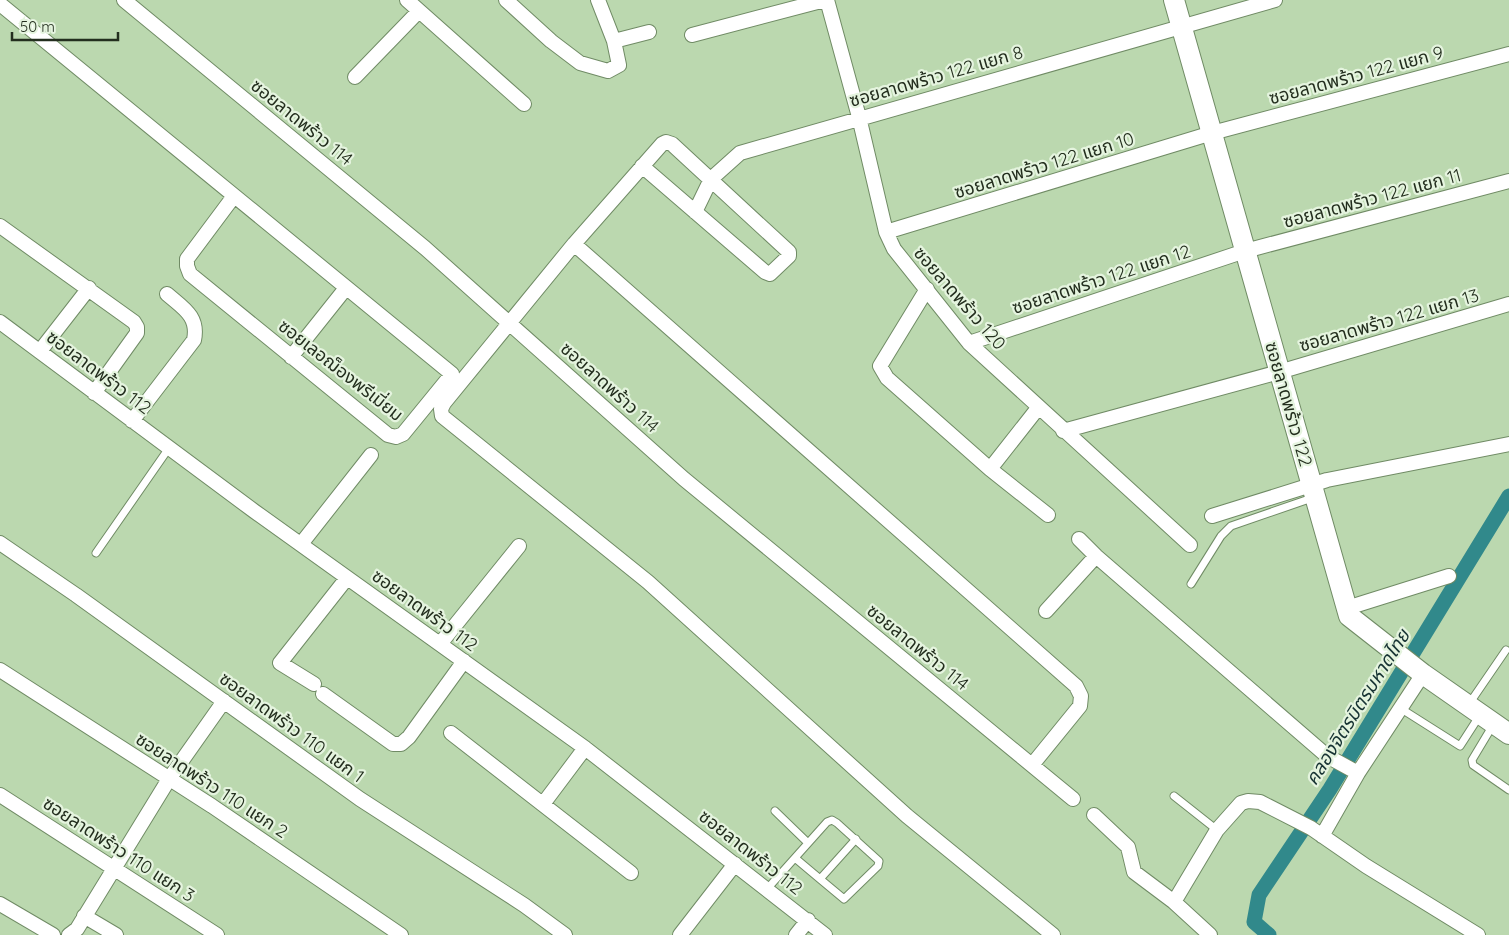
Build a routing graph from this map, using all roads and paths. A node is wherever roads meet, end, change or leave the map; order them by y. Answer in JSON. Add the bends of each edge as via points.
{"nodes":[{"id":1,"x":124,"y":0,"type":"edge"},
{"id":2,"x":407,"y":0,"type":"edge"},
{"id":3,"x":506,"y":0,"type":"edge"},
{"id":4,"x":598,"y":0,"type":"edge"},
{"id":5,"x":826,"y":0,"type":"edge"},
{"id":6,"x":1174,"y":0,"type":"edge"},
{"id":7,"x":1275,"y":0,"type":"edge"},
{"id":8,"x":0,"y":4,"type":"edge"},
{"id":9,"x":419,"y":11,"type":"junction"},
{"id":10,"x":1181,"y":27,"type":"junction"},
{"id":11,"x":649,"y":32,"type":"dead end"},
{"id":12,"x":692,"y":35,"type":"dead end"},
{"id":13,"x":614,"y":41,"type":"junction"},
{"id":14,"x":1509,"y":54,"type":"edge"},
{"id":15,"x":355,"y":77,"type":"dead end"},
{"id":16,"x":524,"y":104,"type":"dead end"},
{"id":17,"x":859,"y":117,"type":"junction"},
{"id":18,"x":1212,"y":133,"type":"junction"},
{"id":19,"x":642,"y":166,"type":"junction"},
{"id":20,"x":711,"y":179,"type":"junction"},
{"id":21,"x":1509,"y":181,"type":"edge"},
{"id":22,"x":234,"y":196,"type":"junction"},
{"id":23,"x":695,"y":212,"type":"junction"},
{"id":24,"x":0,"y":226,"type":"edge"},
{"id":25,"x":886,"y":232,"type":"junction"},
{"id":26,"x":574,"y":244,"type":"junction"},
{"id":27,"x":1245,"y":251,"type":"junction"},
{"id":28,"x":89,"y":288,"type":"junction"},
{"id":29,"x":346,"y":288,"type":"junction"},
{"id":30,"x":927,"y":290,"type":"junction"},
{"id":31,"x":167,"y":294,"type":"dead end"},
{"id":32,"x":1509,"y":304,"type":"edge"},
{"id":33,"x":509,"y":322,"type":"junction"},
{"id":34,"x":2,"y":326,"type":"edge"},
{"id":35,"x":969,"y":343,"type":"junction"},
{"id":36,"x":40,"y":351,"type":"junction"},
{"id":37,"x":291,"y":357,"type":"junction"},
{"id":38,"x":1279,"y":372,"type":"junction"},
{"id":39,"x":457,"y":378,"type":"junction"},
{"id":40,"x":94,"y":393,"type":"junction"},
{"id":41,"x":1038,"y":408,"type":"junction"},
{"id":42,"x":132,"y":421,"type":"junction"},
{"id":43,"x":1063,"y":431,"type":"junction"},
{"id":44,"x":1509,"y":444,"type":"edge"},
{"id":45,"x":168,"y":448,"type":"junction"},
{"id":46,"x":371,"y":455,"type":"dead end"},
{"id":47,"x":990,"y":469,"type":"junction"},
{"id":48,"x":1314,"y":491,"type":"junction"},
{"id":49,"x":1048,"y":515,"type":"dead end"},
{"id":50,"x":1212,"y":516,"type":"dead end"},
{"id":51,"x":1079,"y":539,"type":"dead end"},
{"id":52,"x":0,"y":544,"type":"edge"},
{"id":53,"x":300,"y":544,"type":"junction"},
{"id":54,"x":1190,"y":545,"type":"dead end"},
{"id":55,"x":519,"y":546,"type":"dead end"},
{"id":56,"x":96,"y":553,"type":"dead end"},
{"id":57,"x":1096,"y":556,"type":"junction"},
{"id":58,"x":1449,"y":576,"type":"dead end"},
{"id":59,"x":347,"y":578,"type":"junction"},
{"id":60,"x":1191,"y":584,"type":"dead end"},
{"id":61,"x":1347,"y":608,"type":"junction"},
{"id":62,"x":1046,"y":611,"type":"dead end"},
{"id":63,"x":440,"y":644,"type":"junction"},
{"id":64,"x":1506,"y":650,"type":"dead end"},
{"id":65,"x":464,"y":662,"type":"junction"},
{"id":66,"x":1409,"y":664,"type":"junction"},
{"id":67,"x":0,"y":670,"type":"edge"},
{"id":68,"x":224,"y":701,"type":"junction"},
{"id":69,"x":1400,"y":708,"type":"junction"},
{"id":70,"x":1488,"y":720,"type":"edge"},
{"id":71,"x":451,"y":733,"type":"dead end"},
{"id":72,"x":585,"y":748,"type":"junction"},
{"id":73,"x":1032,"y":765,"type":"junction"},
{"id":74,"x":1354,"y":771,"type":"junction"},
{"id":75,"x":169,"y":779,"type":"junction"},
{"id":76,"x":1509,"y":790,"type":"edge"},
{"id":77,"x":0,"y":795,"type":"edge"},
{"id":78,"x":1174,"y":796,"type":"dead end"},
{"id":79,"x":1073,"y":798,"type":"dead end"},
{"id":80,"x":543,"y":804,"type":"junction"},
{"id":81,"x":775,"y":811,"type":"dead end"},
{"id":82,"x":1094,"y":815,"type":"dead end"},
{"id":83,"x":1217,"y":830,"type":"junction"},
{"id":84,"x":1317,"y":832,"type":"junction"},
{"id":85,"x":856,"y":840,"type":"junction"},
{"id":86,"x":808,"y":842,"type":"junction"},
{"id":87,"x":795,"y":858,"type":"junction"},
{"id":88,"x":735,"y":864,"type":"junction"},
{"id":89,"x":113,"y":867,"type":"junction"},
{"id":90,"x":631,"y":873,"type":"dead end"},
{"id":91,"x":820,"y":879,"type":"junction"},
{"id":92,"x":767,"y":889,"type":"junction"},
{"id":93,"x":1174,"y":902,"type":"junction"},
{"id":94,"x":0,"y":904,"type":"edge"},
{"id":95,"x":84,"y":916,"type":"junction"},
{"id":96,"x":808,"y":920,"type":"junction"},
{"id":97,"x":213,"y":934,"type":"edge"},
{"id":98,"x":54,"y":935,"type":"edge"},
{"id":99,"x":69,"y":935,"type":"edge"},
{"id":100,"x":116,"y":935,"type":"edge"},
{"id":101,"x":401,"y":935,"type":"edge"},
{"id":102,"x":564,"y":935,"type":"edge"},
{"id":103,"x":680,"y":935,"type":"edge"},
{"id":104,"x":796,"y":935,"type":"edge"},
{"id":105,"x":825,"y":935,"type":"edge"},
{"id":106,"x":1053,"y":935,"type":"edge"},
{"id":107,"x":1210,"y":935,"type":"edge"},
{"id":108,"x":1478,"y":935,"type":"edge"}],
"edges":[{"from":1,"to":33,"type":"street","name":"ซอยลาดพร้าว 114","via":[[425,248]]},
{"from":2,"to":9,"type":"street"},
{"from":3,"to":13,"type":"street","via":[[580,63],[608,71],[619,65]]},
{"from":4,"to":13,"type":"street"},
{"from":5,"to":12,"type":"street"},
{"from":5,"to":17,"type":"street","name":"ซอยลาดพร้าว 120"},
{"from":6,"to":10,"type":"street","name":"ซอยลาดพร้าว 122"},
{"from":7,"to":10,"type":"street","name":"ซอยลาดพร้าว 122 แยก 8"},
{"from":8,"to":22,"type":"street"},
{"from":9,"to":15,"type":"street"},
{"from":9,"to":16,"type":"street"},
{"from":10,"to":17,"type":"street","name":"ซอยลาดพร้าว 122 แยก 8"},
{"from":10,"to":18,"type":"street","name":"ซอยลาดพร้าว 122"},
{"from":11,"to":13,"type":"street"},
{"from":14,"to":18,"type":"street","name":"ซอยลาดพร้าว 122 แยก 9"},
{"from":17,"to":20,"type":"street","name":"ซอยลาดพร้าว 122 แยก 8","via":[[740,153]]},
{"from":17,"to":25,"type":"street","name":"ซอยลาดพร้าว 120"},
{"from":18,"to":25,"type":"street","name":"ซอยลาดพร้าว 122 แยก 10"},
{"from":18,"to":27,"type":"street","name":"ซอยลาดพร้าว 122"},
{"from":19,"to":20,"type":"street","via":[[666,142]]},
{"from":19,"to":23,"type":"street"},
{"from":19,"to":26,"type":"street"},
{"from":20,"to":23,"type":"street"},
{"from":20,"to":23,"type":"street","via":[[790,256],[770,274]]},
{"from":21,"to":27,"type":"street","name":"ซอยลาดพร้าว 122 แยก 11"},
{"from":22,"to":29,"type":"street"},
{"from":22,"to":37,"type":"street","name":"ซอยเลอฌ็องพรีเมี่ยม","via":[[187,259],[188,271]]},
{"from":24,"to":28,"type":"street"},
{"from":25,"to":30,"type":"street","name":"ซอยลาดพร้าว 120","via":[[894,250]]},
{"from":26,"to":33,"type":"street"},
{"from":26,"to":73,"type":"street","via":[[1076,686],[1081,696],[1080,706]]},
{"from":27,"to":35,"type":"street","name":"ซอยลาดพร้าว 122 แยก 12"},
{"from":27,"to":38,"type":"street","name":"ซอยลาดพร้าว 122"},
{"from":28,"to":36,"type":"street"},
{"from":28,"to":40,"type":"street","via":[[137,327],[137,333]]},
{"from":29,"to":37,"type":"street"},
{"from":29,"to":39,"type":"street"},
{"from":30,"to":35,"type":"street","name":"ซอยลาดพร้าว 120"},
{"from":30,"to":47,"type":"street","via":[[880,366],[887,378]]},
{"from":31,"to":42,"type":"street","via":[[190,314],[196,329],[194,340]]},
{"from":32,"to":38,"type":"street","name":"ซอยลาดพร้าว 122 แยก 13"},
{"from":33,"to":39,"type":"street"},
{"from":33,"to":73,"type":"street","name":"ซอยลาดพร้าว 114","via":[[684,479]]},
{"from":34,"to":36,"type":"street","name":"ซอยลาดพร้าว 112"},
{"from":35,"to":41,"type":"street","name":"ซอยลาดพร้าว 120"},
{"from":36,"to":40,"type":"street","name":"ซอยลาดพร้าว 112"},
{"from":37,"to":39,"type":"street","name":"ซอยเลอฌ็องพรีเมี่ยม","via":[[393,437],[404,433]]},
{"from":38,"to":43,"type":"street","name":"ซอยลาดพร้าว 122 แยก 13"},
{"from":38,"to":48,"type":"street","name":"ซอยลาดพร้าว 122"},
{"from":39,"to":106,"type":"street","via":[[441,409],[442,416],[648,582],[907,816]]},
{"from":40,"to":42,"type":"street","name":"ซอยลาดพร้าว 112"},
{"from":41,"to":43,"type":"street","name":"ซอยลาดพร้าว 120"},
{"from":41,"to":47,"type":"street"},
{"from":42,"to":45,"type":"street","name":"ซอยลาดพร้าว 112"},
{"from":43,"to":54,"type":"street","name":"ซอยลาดพร้าว 120"},
{"from":44,"to":48,"type":"street"},
{"from":45,"to":53,"type":"street","name":"ซอยลาดพร้าว 112"},
{"from":45,"to":56,"type":"lane"},
{"from":46,"to":53,"type":"street"},
{"from":47,"to":49,"type":"street"},
{"from":48,"to":50,"type":"street"},
{"from":48,"to":60,"type":"lane","via":[[1230,526]]},
{"from":48,"to":61,"type":"street","name":"ซอยลาดพร้าว 122"},
{"from":51,"to":57,"type":"street"},
{"from":52,"to":68,"type":"street","name":"ซอยลาดพร้าว 110 แยก 1"},
{"from":53,"to":59,"type":"street","name":"ซอยลาดพร้าว 112"},
{"from":55,"to":63,"type":"street"},
{"from":57,"to":62,"type":"street"},
{"from":57,"to":74,"type":"street","via":[[1327,756]]},
{"from":58,"to":61,"type":"street"},
{"from":59,"to":63,"type":"street","name":"ซอยลาดพร้าว 112"},
{"from":59,"to":65,"type":"street","via":[[280,663],[393,744],[401,744]]},
{"from":61,"to":66,"type":"street","name":"ซอยลาดพร้าว 122","via":[[1349,616]]},
{"from":63,"to":65,"type":"street","name":"ซอยลาดพร้าว 112"},
{"from":64,"to":70,"type":"lane"},
{"from":65,"to":72,"type":"street","name":"ซอยลาดพร้าว 112"},
{"from":66,"to":69,"type":"street"},
{"from":66,"to":70,"type":"street","name":"ซอยลาดพร้าว 122"},
{"from":67,"to":75,"type":"street","name":"ซอยลาดพร้าว 110 แยก 2"},
{"from":68,"to":75,"type":"street"},
{"from":68,"to":102,"type":"street","name":"ซอยลาดพร้าว 110 แยก 1","via":[[360,799],[524,905]]},
{"from":69,"to":70,"type":"lane","via":[[1460,746]]},
{"from":69,"to":74,"type":"street"},
{"from":70,"to":76,"type":"lane","via":[[1472,760],[1473,765]]},
{"from":71,"to":80,"type":"street"},
{"from":72,"to":80,"type":"street"},
{"from":72,"to":88,"type":"street","name":"ซอยลาดพร้าว 112"},
{"from":73,"to":79,"type":"street","name":"ซอยลาดพร้าว 114"},
{"from":74,"to":84,"type":"street"},
{"from":75,"to":89,"type":"street"},
{"from":75,"to":101,"type":"street","name":"ซอยลาดพร้าว 110 แยก 2"},
{"from":77,"to":89,"type":"street","name":"ซอยลาดพร้าว 110 แยก 3"},
{"from":78,"to":83,"type":"lane"},
{"from":80,"to":90,"type":"street"},
{"from":81,"to":86,"type":"lane"},
{"from":82,"to":93,"type":"street","via":[[1124,841],[1134,872]]},
{"from":83,"to":84,"type":"street","via":[[1241,803],[1248,800],[1287,814]]},
{"from":83,"to":93,"type":"street"},
{"from":84,"to":108,"type":"street"},
{"from":85,"to":86,"type":"lane","via":[[832,820]]},
{"from":85,"to":91,"type":"lane"},
{"from":85,"to":91,"type":"lane","via":[[876,857],[878,866],[844,899]]},
{"from":86,"to":87,"type":"lane"},
{"from":87,"to":91,"type":"lane"},
{"from":87,"to":92,"type":"lane"},
{"from":88,"to":92,"type":"street","name":"ซอยลาดพร้าว 112"},
{"from":88,"to":103,"type":"street"},
{"from":89,"to":95,"type":"street"},
{"from":89,"to":97,"type":"street","name":"ซอยลาดพร้าว 110 แยก 3"},
{"from":92,"to":96,"type":"street","name":"ซอยลาดพร้าว 112"},
{"from":93,"to":107,"type":"street"},
{"from":94,"to":98,"type":"street"},
{"from":95,"to":99,"type":"street","via":[[77,929]]},
{"from":95,"to":100,"type":"street"},
{"from":96,"to":104,"type":"street"},
{"from":96,"to":105,"type":"street","name":"ซอยลาดพร้าว 112"}]}
